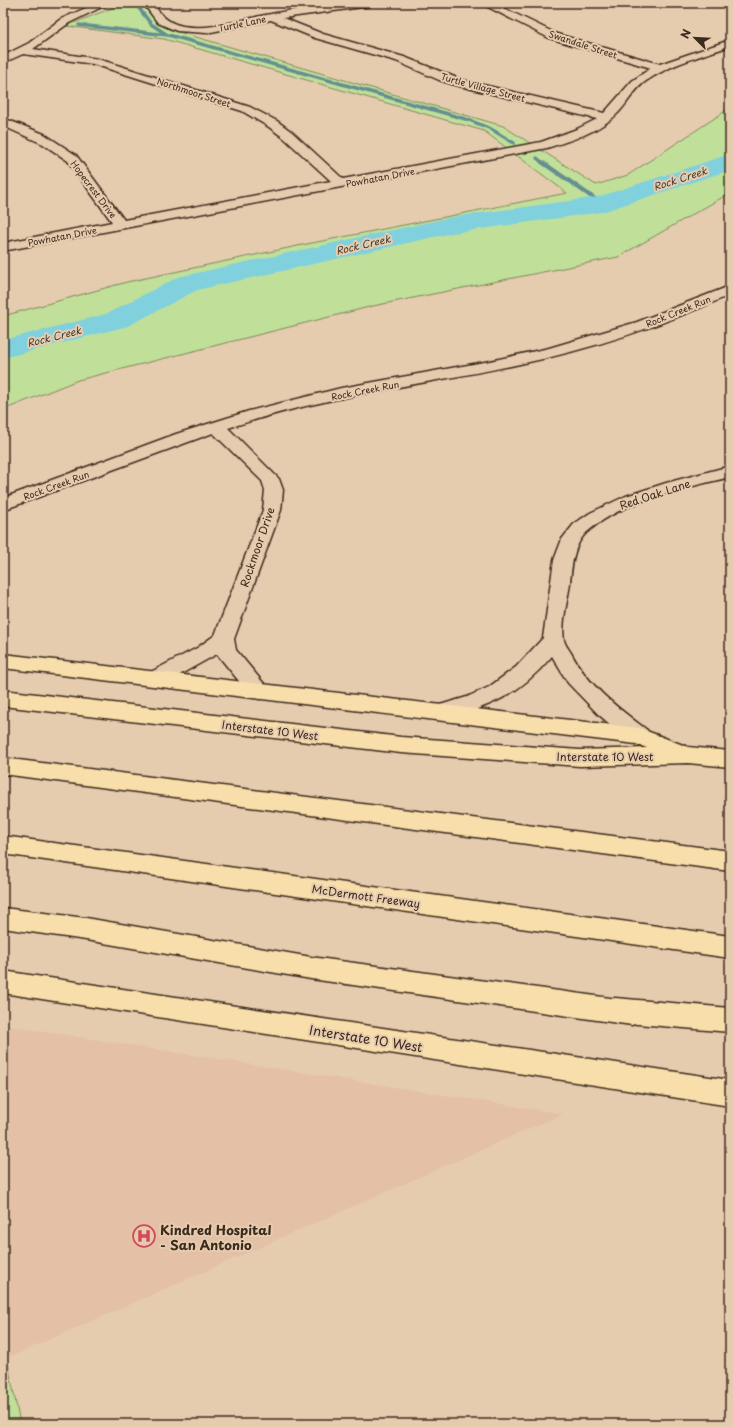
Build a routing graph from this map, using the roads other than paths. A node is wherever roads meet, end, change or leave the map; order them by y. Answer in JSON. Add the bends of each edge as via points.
{"nodes":[{"id":1,"x":105,"y":3,"type":"edge"},
{"id":2,"x":148,"y":3,"type":"edge"},
{"id":3,"x":370,"y":3,"type":"edge"},
{"id":4,"x":485,"y":3,"type":"edge"},
{"id":5,"x":273,"y":16,"type":"junction"},
{"id":6,"x":730,"y":43,"type":"edge"},
{"id":7,"x":22,"y":51,"type":"junction"},
{"id":8,"x":3,"y":60,"type":"edge"},
{"id":9,"x":662,"y":68,"type":"junction"},
{"id":10,"x":605,"y":117,"type":"junction"},
{"id":11,"x":3,"y":122,"type":"edge"},
{"id":12,"x":341,"y":184,"type":"junction"},
{"id":13,"x":121,"y":225,"type":"junction"},
{"id":14,"x":3,"y":247,"type":"edge"},
{"id":15,"x":730,"y":290,"type":"edge"},
{"id":16,"x":216,"y":426,"type":"junction"},
{"id":17,"x":730,"y":471,"type":"edge"},
{"id":18,"x":3,"y":504,"type":"edge"},
{"id":19,"x":224,"y":639,"type":"junction"},
{"id":20,"x":554,"y":639,"type":"junction"},
{"id":21,"x":3,"y":661,"type":"edge"},
{"id":22,"x":155,"y":679,"type":"junction"},
{"id":23,"x":259,"y":691,"type":"junction"},
{"id":24,"x":3,"y":698,"type":"edge"},
{"id":25,"x":441,"y":712,"type":"junction"},
{"id":26,"x":639,"y":736,"type":"junction"},
{"id":27,"x":688,"y":755,"type":"junction"},
{"id":28,"x":730,"y":759,"type":"edge"},
{"id":29,"x":3,"y":766,"type":"edge"},
{"id":30,"x":3,"y":845,"type":"edge"},
{"id":31,"x":730,"y":861,"type":"edge"},
{"id":32,"x":3,"y":918,"type":"edge"},
{"id":33,"x":730,"y":947,"type":"edge"},
{"id":34,"x":3,"y":982,"type":"edge"},
{"id":35,"x":615,"y":1010,"type":"junction"},
{"id":36,"x":730,"y":1020,"type":"edge"},
{"id":37,"x":730,"y":1028,"type":"edge"},
{"id":38,"x":730,"y":1093,"type":"edge"}],
"edges":[{"from":1,"to":7,"type":"street","via":[[65,21]]},
{"from":2,"to":5,"type":"street","name":"Turtle Lane","via":[[162,22],[189,29],[228,28]]},
{"from":3,"to":5,"type":"street","name":"Turtle Lane"},
{"from":4,"to":9,"type":"street","name":"Swandale Street","via":[[553,36]]},
{"from":5,"to":10,"type":"street","name":"Turtle Village Street","via":[[318,36],[400,59],[459,83]]},
{"from":6,"to":9,"type":"street","name":"Powhatan Drive"},
{"from":7,"to":8,"type":"street"},
{"from":7,"to":12,"type":"street","name":"Northmoor Street","via":[[94,61],[246,109],[288,135]]},
{"from":9,"to":10,"type":"street","name":"Powhatan Drive","via":[[640,79]]},
{"from":10,"to":12,"type":"street","name":"Powhatan Drive","via":[[579,133],[543,145]]},
{"from":11,"to":13,"type":"street","name":"Hopecrest Drive","via":[[37,134],[72,158]]},
{"from":12,"to":13,"type":"street","name":"Powhatan Drive"},
{"from":13,"to":14,"type":"street","name":"Powhatan Drive"},
{"from":15,"to":16,"type":"street","name":"Rock Creek Run","via":[[687,310],[622,333],[571,347],[493,366],[291,404]]},
{"from":16,"to":18,"type":"street","name":"Rock Creek Run"},
{"from":16,"to":19,"type":"street","name":"Rockmoor Drive","via":[[270,479],[274,490],[272,510]]},
{"from":17,"to":20,"type":"street","name":"Red Oak Lane","via":[[636,498],[614,507],[580,528],[569,542],[562,565]]},
{"from":19,"to":22,"type":"street"},
{"from":19,"to":23,"type":"street","via":[[226,652]]},
{"from":20,"to":25,"type":"street","via":[[536,662],[514,682],[486,698]]},
{"from":20,"to":26,"type":"street","via":[[566,666],[580,685]]},
{"from":21,"to":22,"type":"main road"},
{"from":22,"to":23,"type":"main road"},
{"from":23,"to":25,"type":"main road"},
{"from":24,"to":27,"type":"main road","name":"Interstate 10 West","via":[[401,745],[580,758]]},
{"from":25,"to":26,"type":"main road"},
{"from":26,"to":27,"type":"main road"},
{"from":27,"to":28,"type":"main road","name":"Interstate 10 West"},
{"from":29,"to":31,"type":"main road"},
{"from":30,"to":33,"type":"main road","name":"McDermott Freeway"},
{"from":32,"to":35,"type":"main road","via":[[311,968]]},
{"from":34,"to":38,"type":"main road","name":"Interstate 10 West"},
{"from":35,"to":36,"type":"main road"},
{"from":35,"to":37,"type":"main road"}]}
